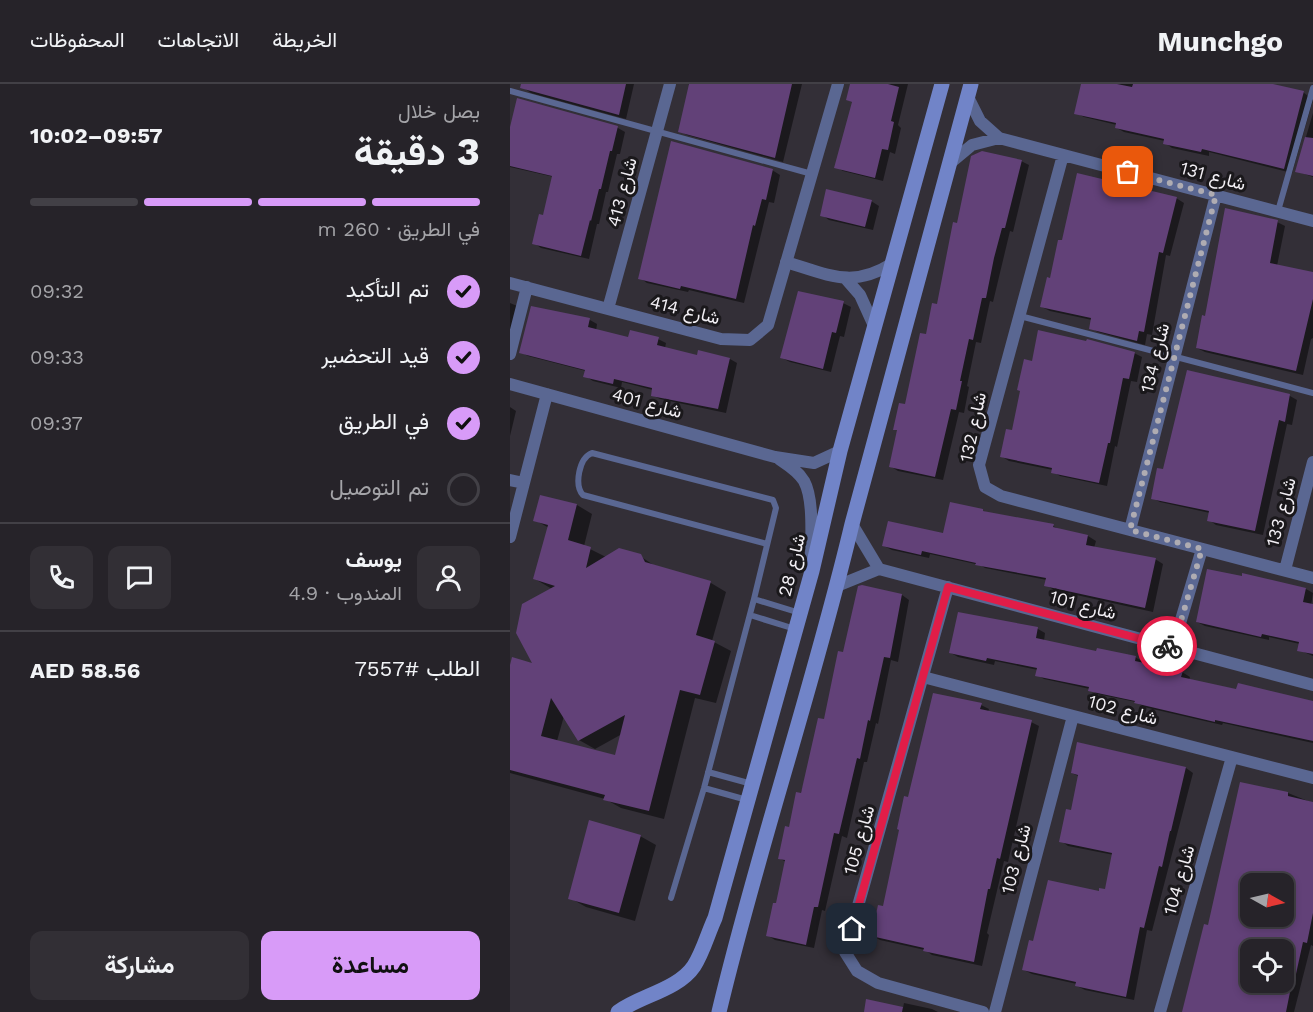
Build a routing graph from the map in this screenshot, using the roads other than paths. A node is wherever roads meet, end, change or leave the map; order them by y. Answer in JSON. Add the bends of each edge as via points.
{"nodes":[{"id":1,"x":670,"y":84,"type":"edge"},
{"id":2,"x":838,"y":84,"type":"edge"},
{"id":3,"x":942,"y":84,"type":"edge"},
{"id":4,"x":1313,"y":88,"type":"edge"},
{"id":5,"x":969,"y":90,"type":"edge"},
{"id":6,"x":510,"y":91,"type":"edge"},
{"id":7,"x":657,"y":132,"type":"junction"},
{"id":8,"x":999,"y":138,"type":"junction"},
{"id":9,"x":1063,"y":155,"type":"junction"},
{"id":10,"x":948,"y":165,"type":"junction"},
{"id":11,"x":812,"y":174,"type":"junction"},
{"id":12,"x":1216,"y":195,"type":"junction"},
{"id":13,"x":1278,"y":212,"type":"junction"},
{"id":14,"x":1313,"y":221,"type":"edge"},
{"id":15,"x":786,"y":262,"type":"junction"},
{"id":16,"x":893,"y":263,"type":"junction"},
{"id":17,"x":846,"y":279,"type":"junction"},
{"id":18,"x":510,"y":283,"type":"edge"},
{"id":19,"x":527,"y":288,"type":"junction"},
{"id":20,"x":608,"y":309,"type":"junction"},
{"id":21,"x":1019,"y":316,"type":"junction"},
{"id":22,"x":875,"y":328,"type":"junction"},
{"id":23,"x":510,"y":354,"type":"edge"},
{"id":24,"x":1174,"y":357,"type":"junction"},
{"id":25,"x":510,"y":384,"type":"edge"},
{"id":26,"x":1313,"y":393,"type":"edge"},
{"id":27,"x":548,"y":394,"type":"junction"},
{"id":28,"x":840,"y":451,"type":"junction"},
{"id":29,"x":775,"y":457,"type":"junction"},
{"id":30,"x":1313,"y":462,"type":"edge"},
{"id":31,"x":510,"y":480,"type":"edge"},
{"id":32,"x":524,"y":483,"type":"junction"},
{"id":33,"x":852,"y":524,"type":"junction"},
{"id":34,"x":1130,"y":530,"type":"junction"},
{"id":35,"x":510,"y":537,"type":"edge"},
{"id":36,"x":767,"y":544,"type":"junction"},
{"id":37,"x":1202,"y":549,"type":"junction"},
{"id":38,"x":879,"y":569,"type":"junction"},
{"id":39,"x":1284,"y":570,"type":"junction"},
{"id":40,"x":812,"y":571,"type":"junction"},
{"id":41,"x":1313,"y":578,"type":"edge"},
{"id":42,"x":837,"y":586,"type":"junction"},
{"id":43,"x":948,"y":587,"type":"junction"},
{"id":44,"x":754,"y":599,"type":"junction"},
{"id":45,"x":800,"y":613,"type":"junction"},
{"id":46,"x":750,"y":615,"type":"junction"},
{"id":47,"x":796,"y":629,"type":"junction"},
{"id":48,"x":1173,"y":648,"type":"junction"},
{"id":49,"x":923,"y":677,"type":"junction"},
{"id":50,"x":1313,"y":685,"type":"edge"},
{"id":51,"x":1073,"y":716,"type":"junction"},
{"id":52,"x":1232,"y":757,"type":"junction"},
{"id":53,"x":708,"y":772,"type":"junction"},
{"id":54,"x":1313,"y":778,"type":"edge"},
{"id":55,"x":753,"y":784,"type":"junction"},
{"id":56,"x":704,"y":788,"type":"junction"},
{"id":57,"x":748,"y":801,"type":"junction"},
{"id":58,"x":671,"y":898,"type":"dead end"},
{"id":59,"x":618,"y":1012,"type":"edge"},
{"id":60,"x":719,"y":1012,"type":"edge"},
{"id":61,"x":983,"y":1012,"type":"edge"},
{"id":62,"x":995,"y":1012,"type":"edge"},
{"id":63,"x":1160,"y":1012,"type":"edge"}],
"edges":[{"from":1,"to":7,"type":"street","name":"شارع 413"},
{"from":2,"to":11,"type":"street","name":"شارع 414"},
{"from":3,"to":16,"type":"street","name":"شارع 28"},
{"from":4,"to":13,"type":"lane"},
{"from":5,"to":8,"type":"street","via":[[980,121]]},
{"from":5,"to":10,"type":"street"},
{"from":6,"to":7,"type":"lane"},
{"from":7,"to":11,"type":"lane"},
{"from":7,"to":20,"type":"street","name":"شارع 413"},
{"from":8,"to":9,"type":"street","name":"شارع 131"},
{"from":8,"to":10,"type":"street","via":[[972,145]]},
{"from":9,"to":12,"type":"street","name":"شارع 131"},
{"from":9,"to":21,"type":"street","name":"شارع 132"},
{"from":10,"to":33,"type":"street"},
{"from":11,"to":15,"type":"street","name":"شارع 414"},
{"from":12,"to":13,"type":"street","name":"شارع 131"},
{"from":12,"to":24,"type":"street","name":"شارع 134"},
{"from":13,"to":14,"type":"street","name":"شارع 131"},
{"from":15,"to":17,"type":"street"},
{"from":15,"to":20,"type":"street","name":"شارع 414","via":[[768,325],[750,340],[721,339]]},
{"from":16,"to":17,"type":"street","via":[[875,274]]},
{"from":16,"to":22,"type":"street","name":"شارع 28"},
{"from":17,"to":22,"type":"street","via":[[860,295]]},
{"from":18,"to":19,"type":"street","name":"شارع 414"},
{"from":19,"to":20,"type":"street","name":"شارع 414"},
{"from":19,"to":23,"type":"street"},
{"from":21,"to":24,"type":"lane"},
{"from":21,"to":34,"type":"street","name":"شارع 132","via":[[979,465],[985,487],[1001,496]]},
{"from":22,"to":28,"type":"street","name":"شارع 28"},
{"from":24,"to":26,"type":"lane"},
{"from":24,"to":34,"type":"street","name":"شارع 134"},
{"from":25,"to":27,"type":"street","name":"شارع 401"},
{"from":27,"to":29,"type":"street","name":"شارع 401"},
{"from":27,"to":32,"type":"street"},
{"from":28,"to":29,"type":"street","name":"شارع 401","via":[[814,463]]},
{"from":28,"to":40,"type":"street","name":"شارع 28"},
{"from":29,"to":40,"type":"street","name":"شارع 401","via":[[794,469],[809,495]]},
{"from":30,"to":39,"type":"street","name":"شارع 133"},
{"from":31,"to":32,"type":"street"},
{"from":32,"to":35,"type":"street"},
{"from":33,"to":38,"type":"street"},
{"from":33,"to":42,"type":"street"},
{"from":34,"to":37,"type":"street","name":"شارع 132"},
{"from":36,"to":36,"type":"lane","via":[[776,508],[773,500],[592,453],[583,460],[578,483],[583,495]]},
{"from":36,"to":44,"type":"lane"},
{"from":37,"to":39,"type":"street","name":"شارع 132"},
{"from":37,"to":48,"type":"street"},
{"from":38,"to":42,"type":"street"},
{"from":38,"to":43,"type":"street","name":"شارع 101"},
{"from":39,"to":41,"type":"street","name":"شارع 132"},
{"from":40,"to":45,"type":"street","name":"شارع 28"},
{"from":42,"to":60,"type":"street","via":[[739,927]]},
{"from":43,"to":48,"type":"street","name":"شارع 101"},
{"from":43,"to":49,"type":"street","name":"شارع 105"},
{"from":44,"to":45,"type":"lane"},
{"from":44,"to":46,"type":"lane"},
{"from":45,"to":47,"type":"street","name":"شارع 28"},
{"from":46,"to":47,"type":"lane"},
{"from":46,"to":53,"type":"lane"},
{"from":47,"to":55,"type":"street","name":"شارع 28"},
{"from":48,"to":50,"type":"street","name":"شارع 101"},
{"from":49,"to":51,"type":"street","name":"شارع 102"},
{"from":49,"to":61,"type":"street","name":"شارع 105","via":[[846,952],[857,971],[878,983]]},
{"from":51,"to":52,"type":"street","name":"شارع 102"},
{"from":51,"to":62,"type":"street","name":"شارع 103"},
{"from":52,"to":54,"type":"street","name":"شارع 102"},
{"from":52,"to":63,"type":"street","name":"شارع 104"},
{"from":53,"to":55,"type":"lane"},
{"from":53,"to":56,"type":"lane"},
{"from":55,"to":57,"type":"street","name":"شارع 28"},
{"from":56,"to":57,"type":"lane"},
{"from":56,"to":58,"type":"lane"},
{"from":57,"to":59,"type":"street","name":"شارع 28","via":[[715,918],[693,967],[675,982]]}]}
